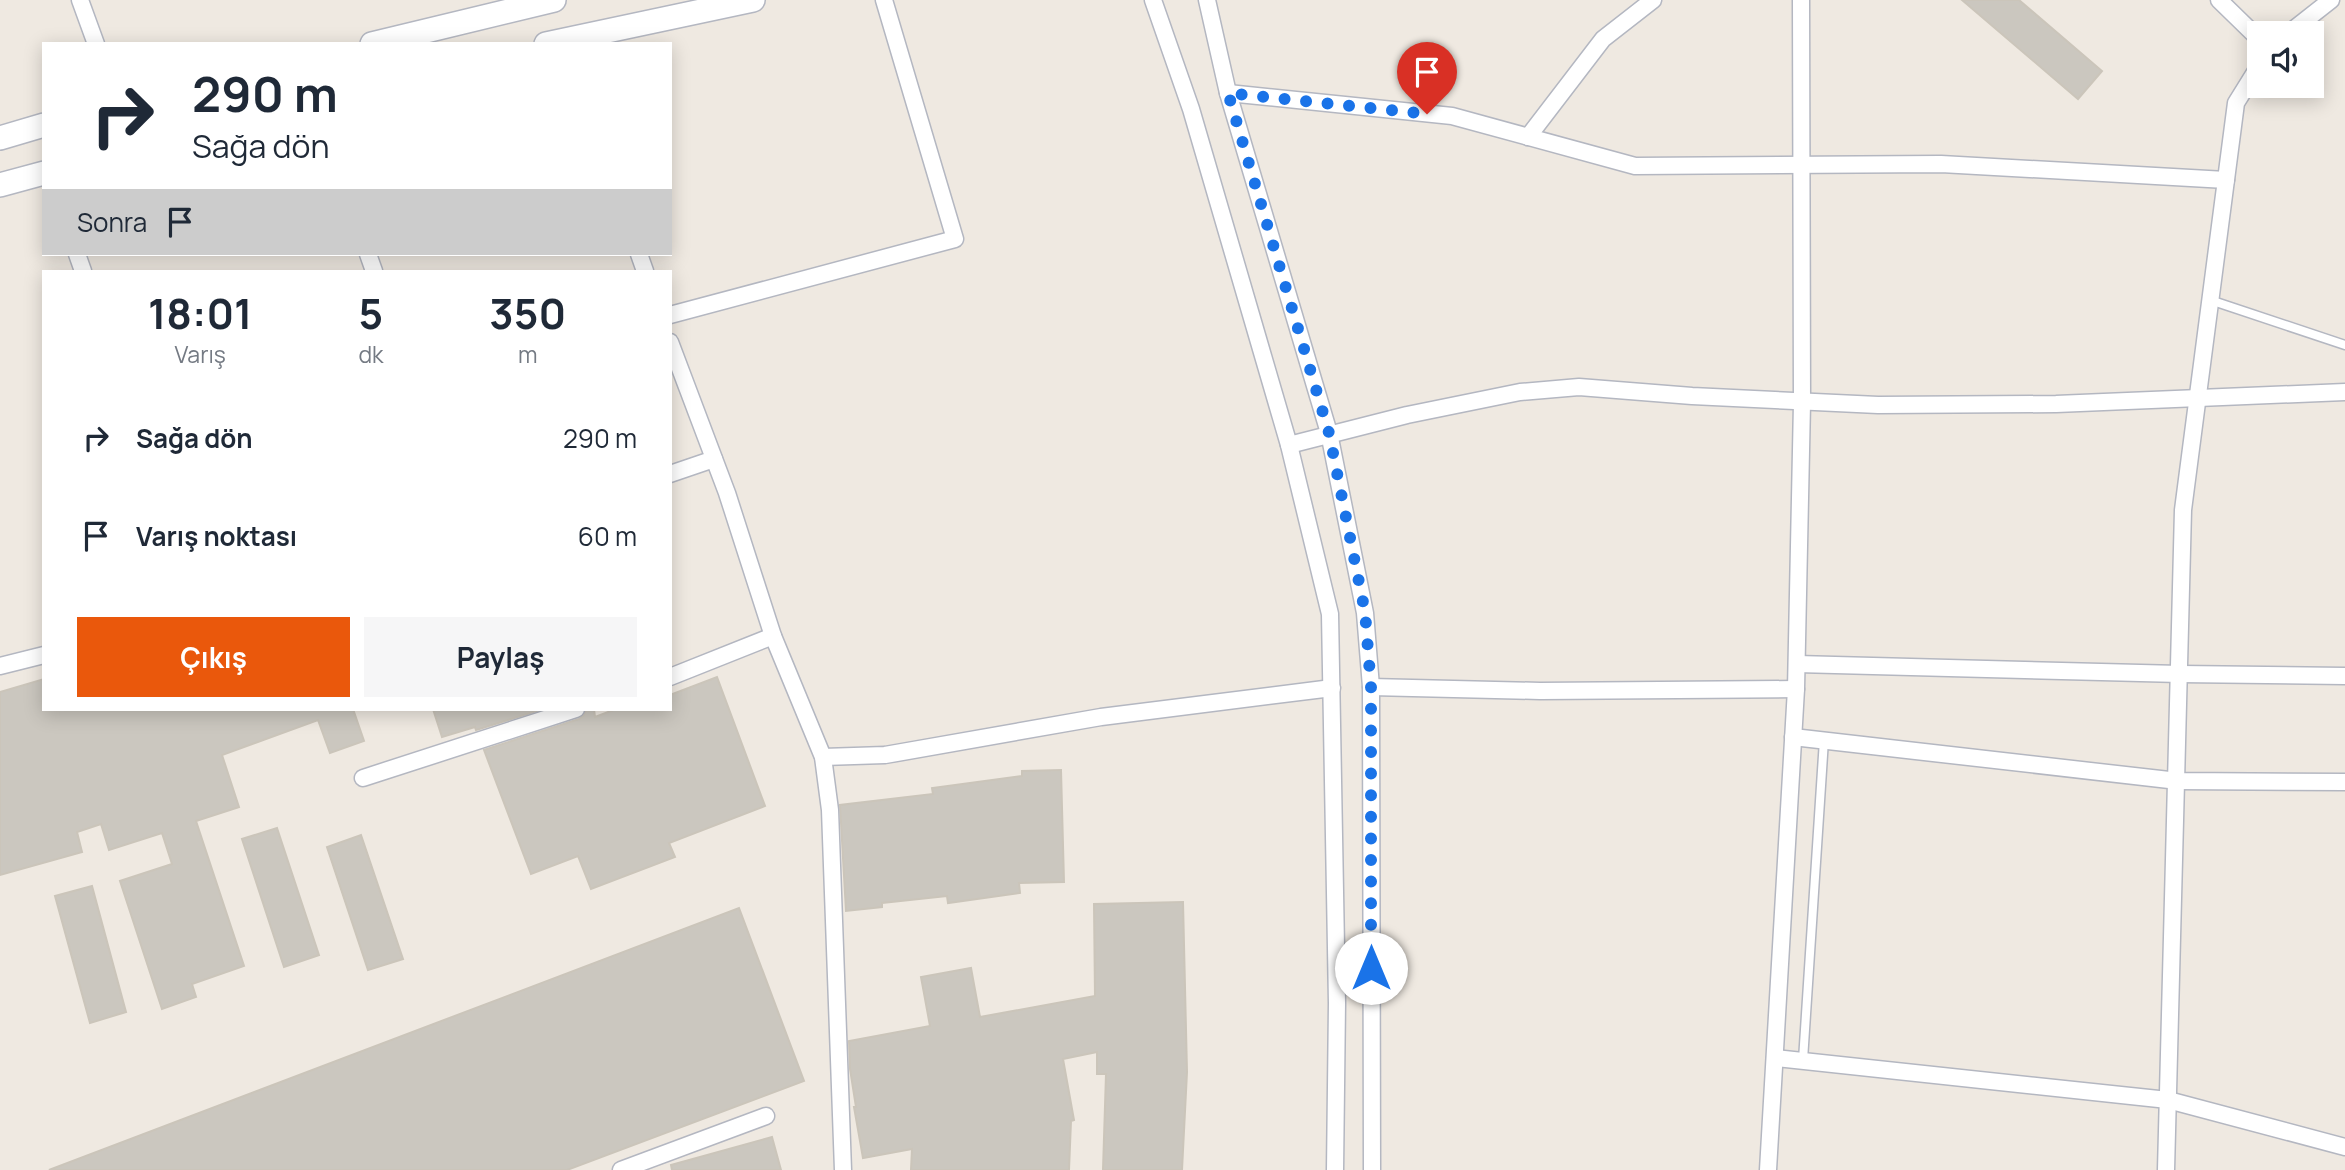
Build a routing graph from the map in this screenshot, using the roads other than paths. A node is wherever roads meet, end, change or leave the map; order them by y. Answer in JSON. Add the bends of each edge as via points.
{"nodes":[{"id":1,"x":80,"y":0,"type":"edge"},
{"id":2,"x":554,"y":0,"type":"edge"},
{"id":3,"x":753,"y":0,"type":"edge"},
{"id":4,"x":884,"y":0,"type":"edge"},
{"id":5,"x":1153,"y":0,"type":"edge"},
{"id":6,"x":1207,"y":0,"type":"edge"},
{"id":7,"x":1653,"y":0,"type":"edge"},
{"id":8,"x":1801,"y":0,"type":"edge"},
{"id":9,"x":2219,"y":0,"type":"edge"},
{"id":10,"x":2331,"y":0,"type":"edge"},
{"id":11,"x":2305,"y":21,"type":"edge"},
{"id":12,"x":2247,"y":27,"type":"edge"},
{"id":13,"x":95,"y":42,"type":"edge"},
{"id":14,"x":380,"y":42,"type":"edge"},
{"id":15,"x":559,"y":42,"type":"edge"},
{"id":16,"x":2247,"y":85,"type":"edge"},
{"id":17,"x":1228,"y":93,"type":"junction"},
{"id":18,"x":42,"y":126,"type":"edge"},
{"id":19,"x":1528,"y":137,"type":"junction"},
{"id":20,"x":0,"y":138,"type":"edge"},
{"id":21,"x":1802,"y":166,"type":"junction"},
{"id":22,"x":42,"y":174,"type":"edge"},
{"id":23,"x":2226,"y":180,"type":"junction"},
{"id":24,"x":0,"y":185,"type":"edge"},
{"id":25,"x":2210,"y":300,"type":"junction"},
{"id":26,"x":672,"y":315,"type":"edge"},
{"id":27,"x":2345,"y":345,"type":"edge"},
{"id":28,"x":672,"y":347,"type":"edge"},
{"id":29,"x":2345,"y":392,"type":"edge"},
{"id":30,"x":2197,"y":398,"type":"junction"},
{"id":31,"x":1802,"y":403,"type":"junction"},
{"id":32,"x":1329,"y":433,"type":"junction"},
{"id":33,"x":1289,"y":444,"type":"junction"},
{"id":34,"x":715,"y":459,"type":"junction"},
{"id":35,"x":672,"y":473,"type":"edge"},
{"id":36,"x":773,"y":636,"type":"junction"},
{"id":37,"x":42,"y":656,"type":"edge"},
{"id":38,"x":1797,"y":664,"type":"junction"},
{"id":39,"x":0,"y":666,"type":"edge"},
{"id":40,"x":2180,"y":674,"type":"junction"},
{"id":41,"x":672,"y":676,"type":"edge"},
{"id":42,"x":2345,"y":676,"type":"edge"},
{"id":43,"x":1371,"y":687,"type":"junction"},
{"id":44,"x":1332,"y":688,"type":"junction"},
{"id":45,"x":1796,"y":689,"type":"junction"},
{"id":46,"x":570,"y":711,"type":"edge"},
{"id":47,"x":1793,"y":737,"type":"junction"},
{"id":48,"x":1824,"y":740,"type":"junction"},
{"id":49,"x":823,"y":757,"type":"junction"},
{"id":50,"x":363,"y":778,"type":"dead end"},
{"id":51,"x":2178,"y":781,"type":"junction"},
{"id":52,"x":2345,"y":782,"type":"edge"},
{"id":53,"x":1775,"y":1058,"type":"junction"},
{"id":54,"x":1802,"y":1060,"type":"junction"},
{"id":55,"x":2168,"y":1100,"type":"junction"},
{"id":56,"x":765,"y":1116,"type":"dead end"},
{"id":57,"x":2345,"y":1147,"type":"edge"},
{"id":58,"x":621,"y":1170,"type":"edge"},
{"id":59,"x":843,"y":1170,"type":"edge"},
{"id":60,"x":1335,"y":1170,"type":"edge"},
{"id":61,"x":1372,"y":1170,"type":"edge"},
{"id":62,"x":1769,"y":1170,"type":"edge"},
{"id":63,"x":2166,"y":1170,"type":"edge"}],
"edges":[{"from":1,"to":13,"type":"street"},
{"from":2,"to":14,"type":"main road"},
{"from":3,"to":15,"type":"main road"},
{"from":4,"to":26,"type":"street","via":[[955,239]]},
{"from":5,"to":33,"type":"street","via":[[1191,109]]},
{"from":6,"to":17,"type":"street"},
{"from":7,"to":19,"type":"street","via":[[1603,39]]},
{"from":8,"to":21,"type":"street"},
{"from":9,"to":12,"type":"street"},
{"from":10,"to":11,"type":"street"},
{"from":16,"to":23,"type":"street","via":[[2236,103]]},
{"from":17,"to":19,"type":"street","via":[[1452,116]]},
{"from":17,"to":32,"type":"street"},
{"from":18,"to":20,"type":"main road"},
{"from":19,"to":21,"type":"street","via":[[1635,166]]},
{"from":21,"to":23,"type":"street","via":[[1941,164]]},
{"from":21,"to":31,"type":"street"},
{"from":22,"to":24,"type":"main road"},
{"from":23,"to":25,"type":"street"},
{"from":25,"to":27,"type":"lane"},
{"from":25,"to":30,"type":"street"},
{"from":28,"to":34,"type":"street"},
{"from":29,"to":30,"type":"street"},
{"from":30,"to":31,"type":"street","via":[[2056,404]]},
{"from":30,"to":40,"type":"street","via":[[2183,510]]},
{"from":31,"to":32,"type":"street","via":[[1579,387],[1520,392]]},
{"from":31,"to":38,"type":"street"},
{"from":32,"to":33,"type":"street"},
{"from":32,"to":43,"type":"street","via":[[1365,612]]},
{"from":33,"to":44,"type":"street","via":[[1330,614]]},
{"from":34,"to":35,"type":"street"},
{"from":34,"to":36,"type":"street"},
{"from":36,"to":41,"type":"street"},
{"from":36,"to":49,"type":"street"},
{"from":37,"to":39,"type":"street"},
{"from":38,"to":40,"type":"street"},
{"from":38,"to":45,"type":"street"},
{"from":40,"to":42,"type":"street"},
{"from":40,"to":51,"type":"street"},
{"from":43,"to":45,"type":"street"},
{"from":43,"to":61,"type":"street"},
{"from":44,"to":49,"type":"street","via":[[1101,717],[885,755]]},
{"from":44,"to":60,"type":"street"},
{"from":45,"to":47,"type":"street"},
{"from":46,"to":50,"type":"street"},
{"from":47,"to":48,"type":"street"},
{"from":47,"to":53,"type":"street"},
{"from":48,"to":51,"type":"street"},
{"from":48,"to":54,"type":"lane"},
{"from":49,"to":59,"type":"street","via":[[830,810]]},
{"from":51,"to":52,"type":"street"},
{"from":51,"to":55,"type":"street"},
{"from":53,"to":54,"type":"street"},
{"from":53,"to":62,"type":"street"},
{"from":54,"to":55,"type":"street"},
{"from":55,"to":57,"type":"street"},
{"from":55,"to":63,"type":"street"},
{"from":56,"to":58,"type":"street"}]}
